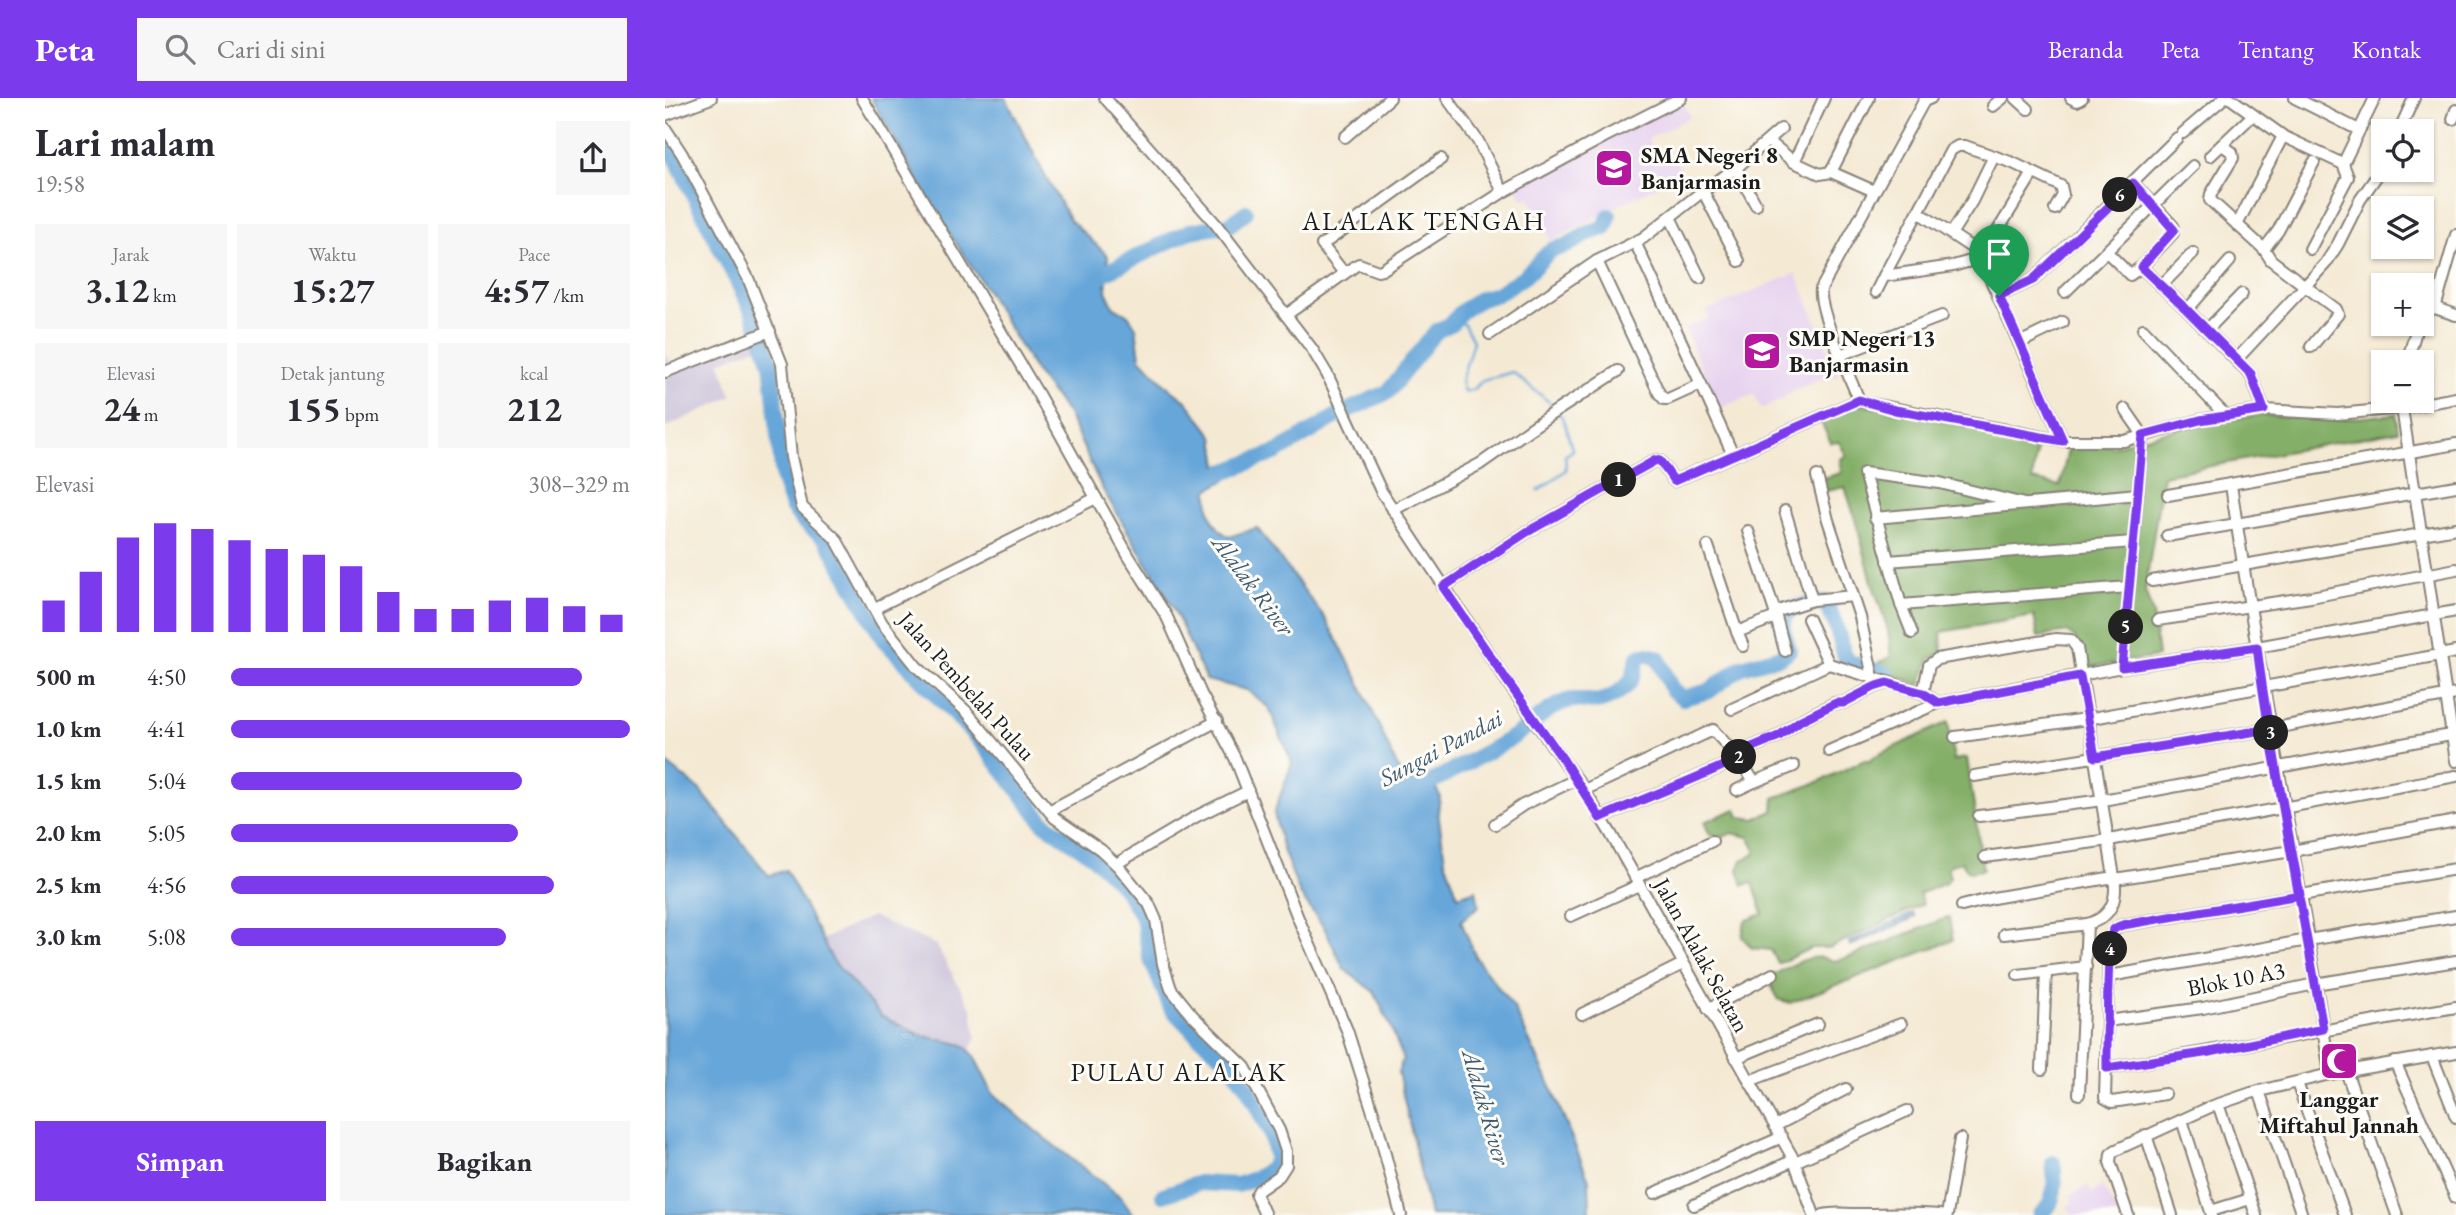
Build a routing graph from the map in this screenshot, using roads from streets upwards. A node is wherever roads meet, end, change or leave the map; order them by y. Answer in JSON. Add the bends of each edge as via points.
{"nodes":[{"id":1,"x":711,"y":98,"type":"edge"},
{"id":2,"x":862,"y":98,"type":"edge"},
{"id":3,"x":1105,"y":98,"type":"edge"},
{"id":4,"x":1390,"y":98,"type":"edge"},
{"id":5,"x":1447,"y":98,"type":"edge"},
{"id":6,"x":1681,"y":98,"type":"edge"},
{"id":7,"x":1824,"y":98,"type":"edge"},
{"id":8,"x":1869,"y":98,"type":"edge"},
{"id":9,"x":2003,"y":98,"type":"edge"},
{"id":10,"x":2016,"y":98,"type":"edge"},
{"id":11,"x":2071,"y":98,"type":"edge"},
{"id":12,"x":2082,"y":98,"type":"edge"},
{"id":13,"x":2224,"y":98,"type":"edge"},
{"id":14,"x":2229,"y":98,"type":"edge"},
{"id":15,"x":2295,"y":98,"type":"edge"},
{"id":16,"x":2375,"y":98,"type":"edge"},
{"id":17,"x":2414,"y":98,"type":"edge"},
{"id":18,"x":1925,"y":99,"type":"edge"},
{"id":19,"x":2244,"y":102,"type":"edge"},
{"id":20,"x":1993,"y":106,"type":"dead end"},
{"id":21,"x":2028,"y":109,"type":"dead end"},
{"id":22,"x":665,"y":115,"type":"edge"},
{"id":23,"x":2252,"y":116,"type":"junction"},
{"id":24,"x":2404,"y":119,"type":"edge"},
{"id":25,"x":665,"y":128,"type":"edge"},
{"id":26,"x":1781,"y":128,"type":"dead end"},
{"id":27,"x":2359,"y":130,"type":"junction"},
{"id":28,"x":1345,"y":137,"type":"dead end"},
{"id":29,"x":2287,"y":138,"type":"dead end"},
{"id":30,"x":1768,"y":141,"type":"junction"},
{"id":31,"x":2222,"y":145,"type":"junction"},
{"id":32,"x":1994,"y":156,"type":"junction"},
{"id":33,"x":2210,"y":156,"type":"dead end"},
{"id":34,"x":1441,"y":159,"type":"dead end"},
{"id":35,"x":1794,"y":162,"type":"junction"},
{"id":36,"x":2314,"y":162,"type":"dead end"},
{"id":37,"x":2343,"y":164,"type":"junction"},
{"id":38,"x":2193,"y":166,"type":"dead end"},
{"id":39,"x":1736,"y":168,"type":"junction"},
{"id":40,"x":1831,"y":172,"type":"junction"},
{"id":41,"x":2033,"y":173,"type":"junction"},
{"id":42,"x":2373,"y":182,"type":"edge"},
{"id":43,"x":2133,"y":183,"type":"junction"},
{"id":44,"x":1703,"y":191,"type":"junction"},
{"id":45,"x":1874,"y":191,"type":"junction"},
{"id":46,"x":1503,"y":192,"type":"junction"},
{"id":47,"x":1756,"y":205,"type":"dead end"},
{"id":48,"x":2154,"y":206,"type":"junction"},
{"id":49,"x":2056,"y":209,"type":"dead end"},
{"id":50,"x":1918,"y":212,"type":"junction"},
{"id":51,"x":1670,"y":217,"type":"junction"},
{"id":52,"x":2238,"y":225,"type":"junction"},
{"id":53,"x":1951,"y":233,"type":"junction"},
{"id":54,"x":2456,"y":235,"type":"edge"},
{"id":55,"x":1635,"y":242,"type":"junction"},
{"id":56,"x":2264,"y":249,"type":"junction"},
{"id":57,"x":2310,"y":249,"type":"dead end"},
{"id":58,"x":1975,"y":252,"type":"junction"},
{"id":59,"x":2107,"y":252,"type":"junction"},
{"id":60,"x":2193,"y":253,"type":"dead end"},
{"id":61,"x":1597,"y":261,"type":"junction"},
{"id":62,"x":1739,"y":261,"type":"dead end"},
{"id":63,"x":2230,"y":261,"type":"dead end"},
{"id":64,"x":2141,"y":267,"type":"junction"},
{"id":65,"x":1344,"y":273,"type":"junction"},
{"id":66,"x":1884,"y":276,"type":"junction"},
{"id":67,"x":1700,"y":278,"type":"dead end"},
{"id":68,"x":2161,"y":286,"type":"junction"},
{"id":69,"x":2305,"y":286,"type":"junction"},
{"id":70,"x":1876,"y":292,"type":"dead end"},
{"id":71,"x":2065,"y":292,"type":"dead end"},
{"id":72,"x":2242,"y":294,"type":"dead end"},
{"id":73,"x":1999,"y":296,"type":"junction"},
{"id":74,"x":2435,"y":308,"type":"joint"},
{"id":75,"x":2187,"y":310,"type":"junction"},
{"id":76,"x":1286,"y":314,"type":"junction"},
{"id":77,"x":2456,"y":315,"type":"edge"},
{"id":78,"x":1942,"y":316,"type":"dead end"},
{"id":79,"x":2063,"y":322,"type":"dead end"},
{"id":80,"x":2143,"y":329,"type":"dead end"},
{"id":81,"x":2207,"y":330,"type":"junction"},
{"id":82,"x":770,"y":331,"type":"junction"},
{"id":83,"x":1490,"y":334,"type":"dead end"},
{"id":84,"x":2019,"y":343,"type":"junction"},
{"id":85,"x":2311,"y":347,"type":"dead end"},
{"id":86,"x":1840,"y":355,"type":"junction"},
{"id":87,"x":2237,"y":359,"type":"junction"},
{"id":88,"x":1618,"y":371,"type":"dead end"},
{"id":89,"x":665,"y":372,"type":"edge"},
{"id":90,"x":1701,"y":384,"type":"junction"},
{"id":91,"x":2456,"y":398,"type":"edge"},
{"id":92,"x":1859,"y":400,"type":"junction"},
{"id":93,"x":2434,"y":401,"type":"edge"},
{"id":94,"x":2125,"y":409,"type":"dead end"},
{"id":95,"x":2264,"y":410,"type":"junction"},
{"id":96,"x":2371,"y":410,"type":"edge"},
{"id":97,"x":2399,"y":413,"type":"edge"},
{"id":98,"x":2225,"y":415,"type":"junction"},
{"id":99,"x":2143,"y":435,"type":"junction"},
{"id":100,"x":2063,"y":441,"type":"junction"},
{"id":101,"x":2456,"y":444,"type":"edge"},
{"id":102,"x":2408,"y":453,"type":"junction"},
{"id":103,"x":1733,"y":455,"type":"junction"},
{"id":104,"x":1817,"y":476,"type":"dead end"},
{"id":105,"x":2231,"y":485,"type":"junction"},
{"id":106,"x":2456,"y":486,"type":"edge"},
{"id":107,"x":2415,"y":493,"type":"junction"},
{"id":108,"x":2138,"y":494,"type":"junction"},
{"id":109,"x":2168,"y":495,"type":"dead end"},
{"id":110,"x":1097,"y":499,"type":"junction"},
{"id":111,"x":2024,"y":504,"type":"junction"},
{"id":112,"x":1393,"y":510,"type":"junction"},
{"id":113,"x":1784,"y":511,"type":"dead end"},
{"id":114,"x":1875,"y":518,"type":"junction"},
{"id":115,"x":2236,"y":525,"type":"junction"},
{"id":116,"x":2456,"y":528,"type":"edge"},
{"id":117,"x":1748,"y":531,"type":"dead end"},
{"id":118,"x":2421,"y":534,"type":"junction"},
{"id":119,"x":2167,"y":536,"type":"dead end"},
{"id":120,"x":2133,"y":542,"type":"junction"},
{"id":121,"x":1708,"y":546,"type":"dead end"},
{"id":122,"x":1888,"y":561,"type":"junction"},
{"id":123,"x":2243,"y":565,"type":"junction"},
{"id":124,"x":2456,"y":569,"type":"edge"},
{"id":125,"x":2427,"y":574,"type":"junction"},
{"id":126,"x":2152,"y":581,"type":"dead end"},
{"id":127,"x":1443,"y":587,"type":"junction"},
{"id":128,"x":2129,"y":587,"type":"junction"},
{"id":129,"x":1853,"y":596,"type":"junction"},
{"id":130,"x":1812,"y":600,"type":"junction"},
{"id":131,"x":1901,"y":605,"type":"junction"},
{"id":132,"x":2251,"y":606,"type":"junction"},
{"id":133,"x":875,"y":608,"type":"junction"},
{"id":134,"x":2456,"y":611,"type":"edge"},
{"id":135,"x":1776,"y":615,"type":"junction"},
{"id":136,"x":2433,"y":615,"type":"junction"},
{"id":137,"x":1808,"y":618,"type":"dead end"},
{"id":138,"x":2158,"y":620,"type":"dead end"},
{"id":139,"x":1738,"y":632,"type":"junction"},
{"id":140,"x":1912,"y":633,"type":"dead end"},
{"id":141,"x":1743,"y":646,"type":"dead end"},
{"id":142,"x":2257,"y":647,"type":"junction"},
{"id":143,"x":1785,"y":651,"type":"dead end"},
{"id":144,"x":2456,"y":652,"type":"edge"},
{"id":145,"x":2439,"y":655,"type":"junction"},
{"id":146,"x":1829,"y":664,"type":"junction"},
{"id":147,"x":2122,"y":667,"type":"junction"},
{"id":148,"x":1873,"y":675,"type":"junction"},
{"id":149,"x":2080,"y":676,"type":"junction"},
{"id":150,"x":2262,"y":686,"type":"junction"},
{"id":151,"x":1923,"y":693,"type":"junction"},
{"id":152,"x":2451,"y":694,"type":"edge"},
{"id":153,"x":1938,"y":703,"type":"junction"},
{"id":154,"x":1732,"y":709,"type":"dead end"},
{"id":155,"x":2087,"y":719,"type":"junction"},
{"id":156,"x":1217,"y":721,"type":"junction"},
{"id":157,"x":2270,"y":729,"type":"junction"},
{"id":158,"x":2454,"y":734,"type":"edge"},
{"id":159,"x":1955,"y":737,"type":"dead end"},
{"id":160,"x":1829,"y":751,"type":"dead end"},
{"id":161,"x":1738,"y":756,"type":"junction"},
{"id":162,"x":2095,"y":757,"type":"junction"},
{"id":163,"x":2456,"y":761,"type":"edge"},
{"id":164,"x":1794,"y":766,"type":"dead end"},
{"id":165,"x":2276,"y":768,"type":"junction"},
{"id":166,"x":1974,"y":776,"type":"dead end"},
{"id":167,"x":2456,"y":776,"type":"edge"},
{"id":168,"x":1577,"y":779,"type":"junction"},
{"id":169,"x":1754,"y":782,"type":"junction"},
{"id":170,"x":1584,"y":790,"type":"junction"},
{"id":171,"x":1737,"y":790,"type":"dead end"},
{"id":172,"x":1248,"y":791,"type":"junction"},
{"id":173,"x":2103,"y":800,"type":"junction"},
{"id":174,"x":2284,"y":807,"type":"junction"},
{"id":175,"x":1049,"y":811,"type":"junction"},
{"id":176,"x":1979,"y":816,"type":"dead end"},
{"id":177,"x":1600,"y":818,"type":"junction"},
{"id":178,"x":2456,"y":821,"type":"edge"},
{"id":179,"x":1495,"y":824,"type":"dead end"},
{"id":180,"x":2109,"y":840,"type":"junction"},
{"id":181,"x":1712,"y":841,"type":"dead end"},
{"id":182,"x":2292,"y":851,"type":"junction"},
{"id":183,"x":1985,"y":857,"type":"dead end"},
{"id":184,"x":1116,"y":864,"type":"junction"},
{"id":185,"x":2456,"y":869,"type":"edge"},
{"id":186,"x":2114,"y":878,"type":"junction"},
{"id":187,"x":1637,"y":882,"type":"junction"},
{"id":188,"x":2300,"y":895,"type":"junction"},
{"id":189,"x":1962,"y":906,"type":"dead end"},
{"id":190,"x":1571,"y":916,"type":"dead end"},
{"id":191,"x":2456,"y":916,"type":"edge"},
{"id":192,"x":2087,"y":924,"type":"junction"},
{"id":193,"x":2004,"y":934,"type":"dead end"},
{"id":194,"x":2308,"y":940,"type":"junction"},
{"id":195,"x":2456,"y":961,"type":"edge"},
{"id":196,"x":1683,"y":964,"type":"junction"},
{"id":197,"x":2086,"y":967,"type":"junction"},
{"id":198,"x":2046,"y":972,"type":"junction"},
{"id":199,"x":1773,"y":974,"type":"dead end"},
{"id":200,"x":2018,"y":975,"type":"dead end"},
{"id":201,"x":2110,"y":976,"type":"junction"},
{"id":202,"x":2315,"y":984,"type":"junction"},
{"id":203,"x":2456,"y":1007,"type":"edge"},
{"id":204,"x":1709,"y":1009,"type":"junction"},
{"id":205,"x":1582,"y":1014,"type":"dead end"},
{"id":206,"x":2107,"y":1021,"type":"junction"},
{"id":207,"x":1818,"y":1024,"type":"dead end"},
{"id":208,"x":1901,"y":1024,"type":"dead end"},
{"id":209,"x":2323,"y":1029,"type":"junction"},
{"id":210,"x":2456,"y":1052,"type":"edge"},
{"id":211,"x":2433,"y":1056,"type":"junction"},
{"id":212,"x":1735,"y":1058,"type":"junction"},
{"id":213,"x":2395,"y":1062,"type":"junction"},
{"id":214,"x":2107,"y":1068,"type":"junction"},
{"id":215,"x":2042,"y":1069,"type":"dead end"},
{"id":216,"x":2346,"y":1071,"type":"junction"},
{"id":217,"x":2330,"y":1074,"type":"junction"},
{"id":218,"x":1749,"y":1081,"type":"junction"},
{"id":219,"x":2297,"y":1083,"type":"junction"},
{"id":220,"x":1846,"y":1089,"type":"dead end"},
{"id":221,"x":2259,"y":1091,"type":"junction"},
{"id":222,"x":2079,"y":1094,"type":"dead end"},
{"id":223,"x":2165,"y":1094,"type":"dead end"},
{"id":224,"x":2218,"y":1104,"type":"junction"},
{"id":225,"x":1907,"y":1111,"type":"dead end"},
{"id":226,"x":2456,"y":1117,"type":"edge"},
{"id":227,"x":2182,"y":1120,"type":"junction"},
{"id":228,"x":1775,"y":1126,"type":"junction"},
{"id":229,"x":2147,"y":1135,"type":"junction"},
{"id":230,"x":1782,"y":1137,"type":"junction"},
{"id":231,"x":1960,"y":1139,"type":"dead end"},
{"id":232,"x":1795,"y":1161,"type":"junction"},
{"id":233,"x":1654,"y":1193,"type":"dead end"},
{"id":234,"x":2456,"y":1198,"type":"edge"},
{"id":235,"x":2250,"y":1199,"type":"junction"},
{"id":236,"x":1694,"y":1205,"type":"dead end"},
{"id":237,"x":2211,"y":1213,"type":"edge"},
{"id":238,"x":1265,"y":1215,"type":"edge"},
{"id":239,"x":1401,"y":1215,"type":"edge"},
{"id":240,"x":1814,"y":1215,"type":"edge"},
{"id":241,"x":1823,"y":1215,"type":"edge"},
{"id":242,"x":1940,"y":1215,"type":"edge"},
{"id":243,"x":1947,"y":1215,"type":"edge"},
{"id":244,"x":2128,"y":1215,"type":"edge"},
{"id":245,"x":2172,"y":1215,"type":"edge"},
{"id":246,"x":2256,"y":1215,"type":"edge"},
{"id":247,"x":2302,"y":1215,"type":"edge"},
{"id":248,"x":2345,"y":1215,"type":"edge"},
{"id":249,"x":2397,"y":1215,"type":"edge"}],
"edges":[{"from":1,"to":22,"type":"street"},
{"from":2,"to":110,"type":"street"},
{"from":3,"to":76,"type":"street","name":"Jalan Alalak Selatan","via":[[1217,226]]},
{"from":4,"to":28,"type":"street"},
{"from":5,"to":46,"type":"street","via":[[1478,141]]},
{"from":6,"to":46,"type":"street"},
{"from":7,"to":35,"type":"street"},
{"from":8,"to":40,"type":"street"},
{"from":9,"to":20,"type":"street"},
{"from":10,"to":21,"type":"street"},
{"from":11,"to":12,"type":"street"},
{"from":13,"to":43,"type":"street"},
{"from":14,"to":19,"type":"street"},
{"from":15,"to":27,"type":"street"},
{"from":16,"to":27,"type":"street"},
{"from":17,"to":24,"type":"street"},
{"from":18,"to":45,"type":"street"},
{"from":19,"to":23,"type":"street"},
{"from":23,"to":31,"type":"street"},
{"from":23,"to":52,"type":"street","via":[[2283,136]]},
{"from":25,"to":82,"type":"street","name":"Jalan Pembelah Pulau","via":[[748,278]]},
{"from":26,"to":30,"type":"street"},
{"from":27,"to":37,"type":"street"},
{"from":29,"to":37,"type":"street"},
{"from":30,"to":35,"type":"street"},
{"from":30,"to":39,"type":"street"},
{"from":31,"to":33,"type":"street"},
{"from":31,"to":52,"type":"street","via":[[2233,158],[2210,200]]},
{"from":32,"to":41,"type":"street"},
{"from":32,"to":50,"type":"street","via":[[1965,146],[1954,148]]},
{"from":32,"to":53,"type":"street"},
{"from":34,"to":65,"type":"street","via":[[1322,244]]},
{"from":35,"to":40,"type":"street","via":[[1820,174]]},
{"from":36,"to":56,"type":"street","via":[[2279,231]]},
{"from":37,"to":57,"type":"street","via":[[2347,180]]},
{"from":38,"to":48,"type":"street"},
{"from":39,"to":44,"type":"street"},
{"from":39,"to":47,"type":"street"},
{"from":40,"to":45,"type":"street"},
{"from":41,"to":49,"type":"street","via":[[2061,186],[2063,195]]},
{"from":41,"to":58,"type":"street"},
{"from":42,"to":69,"type":"street","via":[[2326,263]]},
{"from":43,"to":48,"type":"street"},
{"from":43,"to":73,"type":"street","via":[[2033,280]]},
{"from":44,"to":51,"type":"street"},
{"from":44,"to":62,"type":"street"},
{"from":45,"to":86,"type":"street","via":[[1821,289]]},
{"from":46,"to":65,"type":"street","via":[[1382,270],[1359,264]]},
{"from":48,"to":59,"type":"street"},
{"from":48,"to":64,"type":"street","via":[[2174,230]]},
{"from":50,"to":53,"type":"street"},
{"from":50,"to":66,"type":"street"},
{"from":51,"to":55,"type":"street"},
{"from":51,"to":67,"type":"street"},
{"from":52,"to":56,"type":"street"},
{"from":53,"to":58,"type":"street"},
{"from":54,"to":74,"type":"street"},
{"from":55,"to":61,"type":"street"},
{"from":55,"to":90,"type":"street"},
{"from":56,"to":69,"type":"street"},
{"from":58,"to":66,"type":"street","via":[[1953,266]]},
{"from":58,"to":73,"type":"street"},
{"from":59,"to":64,"type":"street","via":[[2128,274]]},
{"from":59,"to":71,"type":"street"},
{"from":60,"to":68,"type":"street"},
{"from":61,"to":83,"type":"street"},
{"from":61,"to":90,"type":"street","via":[[1664,399]]},
{"from":63,"to":75,"type":"street"},
{"from":64,"to":68,"type":"street"},
{"from":65,"to":76,"type":"street"},
{"from":66,"to":70,"type":"street"},
{"from":68,"to":75,"type":"street"},
{"from":69,"to":85,"type":"street","via":[[2338,314]]},
{"from":69,"to":87,"type":"street"},
{"from":72,"to":81,"type":"street"},
{"from":73,"to":84,"type":"street"},
{"from":74,"to":77,"type":"street"},
{"from":75,"to":81,"type":"street"},
{"from":76,"to":112,"type":"street","name":"Jalan Alalak Selatan","via":[[1312,349]]},
{"from":78,"to":86,"type":"street"},
{"from":79,"to":84,"type":"street"},
{"from":80,"to":98,"type":"street"},
{"from":81,"to":87,"type":"street"},
{"from":82,"to":89,"type":"street"},
{"from":82,"to":133,"type":"street","name":"Jalan Pembelah Pulau","via":[[782,364],[801,507],[836,539]]},
{"from":84,"to":100,"type":"street"},
{"from":86,"to":92,"type":"street"},
{"from":87,"to":95,"type":"street","via":[[2251,374]]},
{"from":88,"to":112,"type":"street","via":[[1480,464]]},
{"from":90,"to":103,"type":"street"},
{"from":91,"to":93,"type":"street"},
{"from":92,"to":100,"type":"street"},
{"from":92,"to":103,"type":"street"},
{"from":94,"to":99,"type":"street"},
{"from":95,"to":96,"type":"street","via":[[2338,414]]},
{"from":95,"to":98,"type":"street"},
{"from":97,"to":102,"type":"street"},
{"from":98,"to":99,"type":"street"},
{"from":99,"to":100,"type":"street","via":[[2114,443]]},
{"from":99,"to":108,"type":"street"},
{"from":101,"to":102,"type":"street"},
{"from":102,"to":105,"type":"street"},
{"from":102,"to":107,"type":"street"},
{"from":103,"to":127,"type":"street","via":[[1674,481],[1656,460],[1527,532]]},
{"from":104,"to":129,"type":"street"},
{"from":105,"to":109,"type":"street"},
{"from":105,"to":115,"type":"street"},
{"from":106,"to":107,"type":"street"},
{"from":107,"to":115,"type":"street"},
{"from":107,"to":118,"type":"street"},
{"from":108,"to":111,"type":"street"},
{"from":108,"to":120,"type":"street"},
{"from":110,"to":133,"type":"street"},
{"from":110,"to":156,"type":"street","via":[[1167,617]]},
{"from":111,"to":114,"type":"street"},
{"from":111,"to":114,"type":"street","via":[[1940,483],[1864,473]]},
{"from":112,"to":127,"type":"street","name":"Jalan Alalak Selatan"},
{"from":113,"to":130,"type":"street"},
{"from":114,"to":122,"type":"street"},
{"from":115,"to":119,"type":"street"},
{"from":115,"to":123,"type":"street"},
{"from":116,"to":118,"type":"street"},
{"from":117,"to":135,"type":"street"},
{"from":118,"to":123,"type":"street"},
{"from":118,"to":125,"type":"street"},
{"from":120,"to":122,"type":"street"},
{"from":120,"to":128,"type":"street"},
{"from":121,"to":139,"type":"street"},
{"from":122,"to":131,"type":"street"},
{"from":123,"to":126,"type":"street"},
{"from":123,"to":132,"type":"street"},
{"from":124,"to":125,"type":"street"},
{"from":125,"to":132,"type":"street"},
{"from":125,"to":136,"type":"street"},
{"from":127,"to":168,"type":"street","name":"Jalan Alalak Selatan"},
{"from":128,"to":131,"type":"street"},
{"from":128,"to":147,"type":"street"},
{"from":129,"to":130,"type":"street"},
{"from":129,"to":148,"type":"street"},
{"from":130,"to":135,"type":"street"},
{"from":131,"to":140,"type":"street"},
{"from":132,"to":138,"type":"street"},
{"from":132,"to":142,"type":"street"},
{"from":133,"to":175,"type":"street","name":"Jalan Pembelah Pulau","via":[[917,667],[967,712]]},
{"from":134,"to":136,"type":"street"},
{"from":135,"to":139,"type":"street"},
{"from":135,"to":143,"type":"street"},
{"from":136,"to":142,"type":"street"},
{"from":136,"to":145,"type":"street"},
{"from":137,"to":146,"type":"street"},
{"from":139,"to":141,"type":"street"},
{"from":142,"to":147,"type":"street"},
{"from":142,"to":150,"type":"street"},
{"from":144,"to":145,"type":"street"},
{"from":145,"to":150,"type":"street"},
{"from":145,"to":152,"type":"street"},
{"from":146,"to":148,"type":"street"},
{"from":146,"to":154,"type":"street"},
{"from":147,"to":149,"type":"street"},
{"from":148,"to":151,"type":"street"},
{"from":148,"to":161,"type":"street","via":[[1849,700],[1801,720]]},
{"from":149,"to":151,"type":"street","via":[[2074,643],[2056,639],[1937,659],[1929,665]]},
{"from":149,"to":153,"type":"street"},
{"from":149,"to":155,"type":"street"},
{"from":150,"to":155,"type":"street"},
{"from":150,"to":157,"type":"street"},
{"from":151,"to":153,"type":"street"},
{"from":152,"to":157,"type":"street"},
{"from":152,"to":158,"type":"street"},
{"from":153,"to":160,"type":"street"},
{"from":155,"to":159,"type":"street"},
{"from":155,"to":162,"type":"street"},
{"from":156,"to":172,"type":"street"},
{"from":156,"to":175,"type":"street"},
{"from":157,"to":162,"type":"street"},
{"from":157,"to":165,"type":"street"},
{"from":158,"to":163,"type":"street"},
{"from":158,"to":165,"type":"street"},
{"from":161,"to":169,"type":"street"},
{"from":161,"to":170,"type":"street","via":[[1713,730]]},
{"from":161,"to":177,"type":"street","via":[[1701,777]]},
{"from":162,"to":166,"type":"street"},
{"from":162,"to":173,"type":"street"},
{"from":164,"to":169,"type":"street"},
{"from":165,"to":173,"type":"street"},
{"from":165,"to":174,"type":"street"},
{"from":167,"to":174,"type":"street"},
{"from":168,"to":170,"type":"street","name":"Jalan Alalak Selatan"},
{"from":168,"to":179,"type":"street"},
{"from":169,"to":171,"type":"street"},
{"from":170,"to":177,"type":"street","name":"Jalan Alalak Selatan"},
{"from":172,"to":184,"type":"street"},
{"from":172,"to":239,"type":"street","via":[[1347,1030]]},
{"from":173,"to":176,"type":"street"},
{"from":173,"to":180,"type":"street"},
{"from":174,"to":180,"type":"street"},
{"from":174,"to":182,"type":"street"},
{"from":175,"to":184,"type":"street","name":"Jalan Pembelah Pulau"},
{"from":177,"to":187,"type":"street","name":"Jalan Alalak Selatan"},
{"from":178,"to":182,"type":"street"},
{"from":180,"to":183,"type":"street"},
{"from":180,"to":186,"type":"street"},
{"from":181,"to":187,"type":"street"},
{"from":182,"to":186,"type":"street"},
{"from":182,"to":188,"type":"street"},
{"from":184,"to":238,"type":"street","name":"Jalan Pembelah Pulau","via":[[1152,910],[1171,989],[1245,1067],[1279,1130],[1286,1165],[1256,1195]]},
{"from":185,"to":188,"type":"street"},
{"from":186,"to":189,"type":"street"},
{"from":186,"to":192,"type":"street","via":[[2113,906]]},
{"from":187,"to":190,"type":"street"},
{"from":187,"to":196,"type":"street","name":"Jalan Alalak Selatan"},
{"from":188,"to":194,"type":"street"},
{"from":188,"to":201,"type":"street","via":[[2118,926],[2112,932]]},
{"from":191,"to":194,"type":"street"},
{"from":192,"to":193,"type":"street"},
{"from":192,"to":197,"type":"street"},
{"from":194,"to":201,"type":"street"},
{"from":194,"to":202,"type":"street"},
{"from":195,"to":202,"type":"street","name":"Blok 10 A3"},
{"from":196,"to":204,"type":"street","name":"Jalan Alalak Selatan"},
{"from":196,"to":205,"type":"street"},
{"from":197,"to":198,"type":"street"},
{"from":197,"to":222,"type":"street"},
{"from":198,"to":200,"type":"street"},
{"from":198,"to":215,"type":"street"},
{"from":199,"to":204,"type":"street"},
{"from":201,"to":206,"type":"street"},
{"from":202,"to":206,"type":"street","name":"Blok 10 A3","via":[[2203,1008]]},
{"from":202,"to":209,"type":"street"},
{"from":203,"to":209,"type":"street"},
{"from":204,"to":212,"type":"street","name":"Jalan Alalak Selatan"},
{"from":206,"to":214,"type":"street"},
{"from":207,"to":212,"type":"street"},
{"from":208,"to":218,"type":"street"},
{"from":209,"to":214,"type":"street"},
{"from":209,"to":217,"type":"street"},
{"from":210,"to":211,"type":"street"},
{"from":211,"to":213,"type":"street"},
{"from":211,"to":226,"type":"street"},
{"from":212,"to":218,"type":"street","name":"Jalan Alalak Selatan"},
{"from":213,"to":216,"type":"street"},
{"from":213,"to":234,"type":"street"},
{"from":214,"to":223,"type":"street","via":[[2105,1098],[2109,1101]]},
{"from":216,"to":217,"type":"street"},
{"from":216,"to":249,"type":"street"},
{"from":217,"to":219,"type":"street"},
{"from":218,"to":228,"type":"street","name":"Jalan Alalak Selatan"},
{"from":219,"to":221,"type":"street"},
{"from":219,"to":248,"type":"street"},
{"from":220,"to":228,"type":"street"},
{"from":221,"to":224,"type":"street"},
{"from":221,"to":247,"type":"street"},
{"from":224,"to":227,"type":"street"},
{"from":224,"to":235,"type":"street"},
{"from":225,"to":232,"type":"street"},
{"from":227,"to":229,"type":"street"},
{"from":227,"to":237,"type":"street"},
{"from":228,"to":230,"type":"street","name":"Jalan Alalak Selatan"},
{"from":229,"to":244,"type":"street","via":[[2109,1157]]},
{"from":229,"to":245,"type":"street"},
{"from":230,"to":232,"type":"street","name":"Jalan Alalak Selatan"},
{"from":230,"to":233,"type":"street"},
{"from":231,"to":243,"type":"street"},
{"from":232,"to":236,"type":"street"},
{"from":232,"to":240,"type":"street","name":"Jalan Alalak Selatan"},
{"from":235,"to":237,"type":"street"},
{"from":235,"to":246,"type":"street"},
{"from":241,"to":242,"type":"street"}]}
